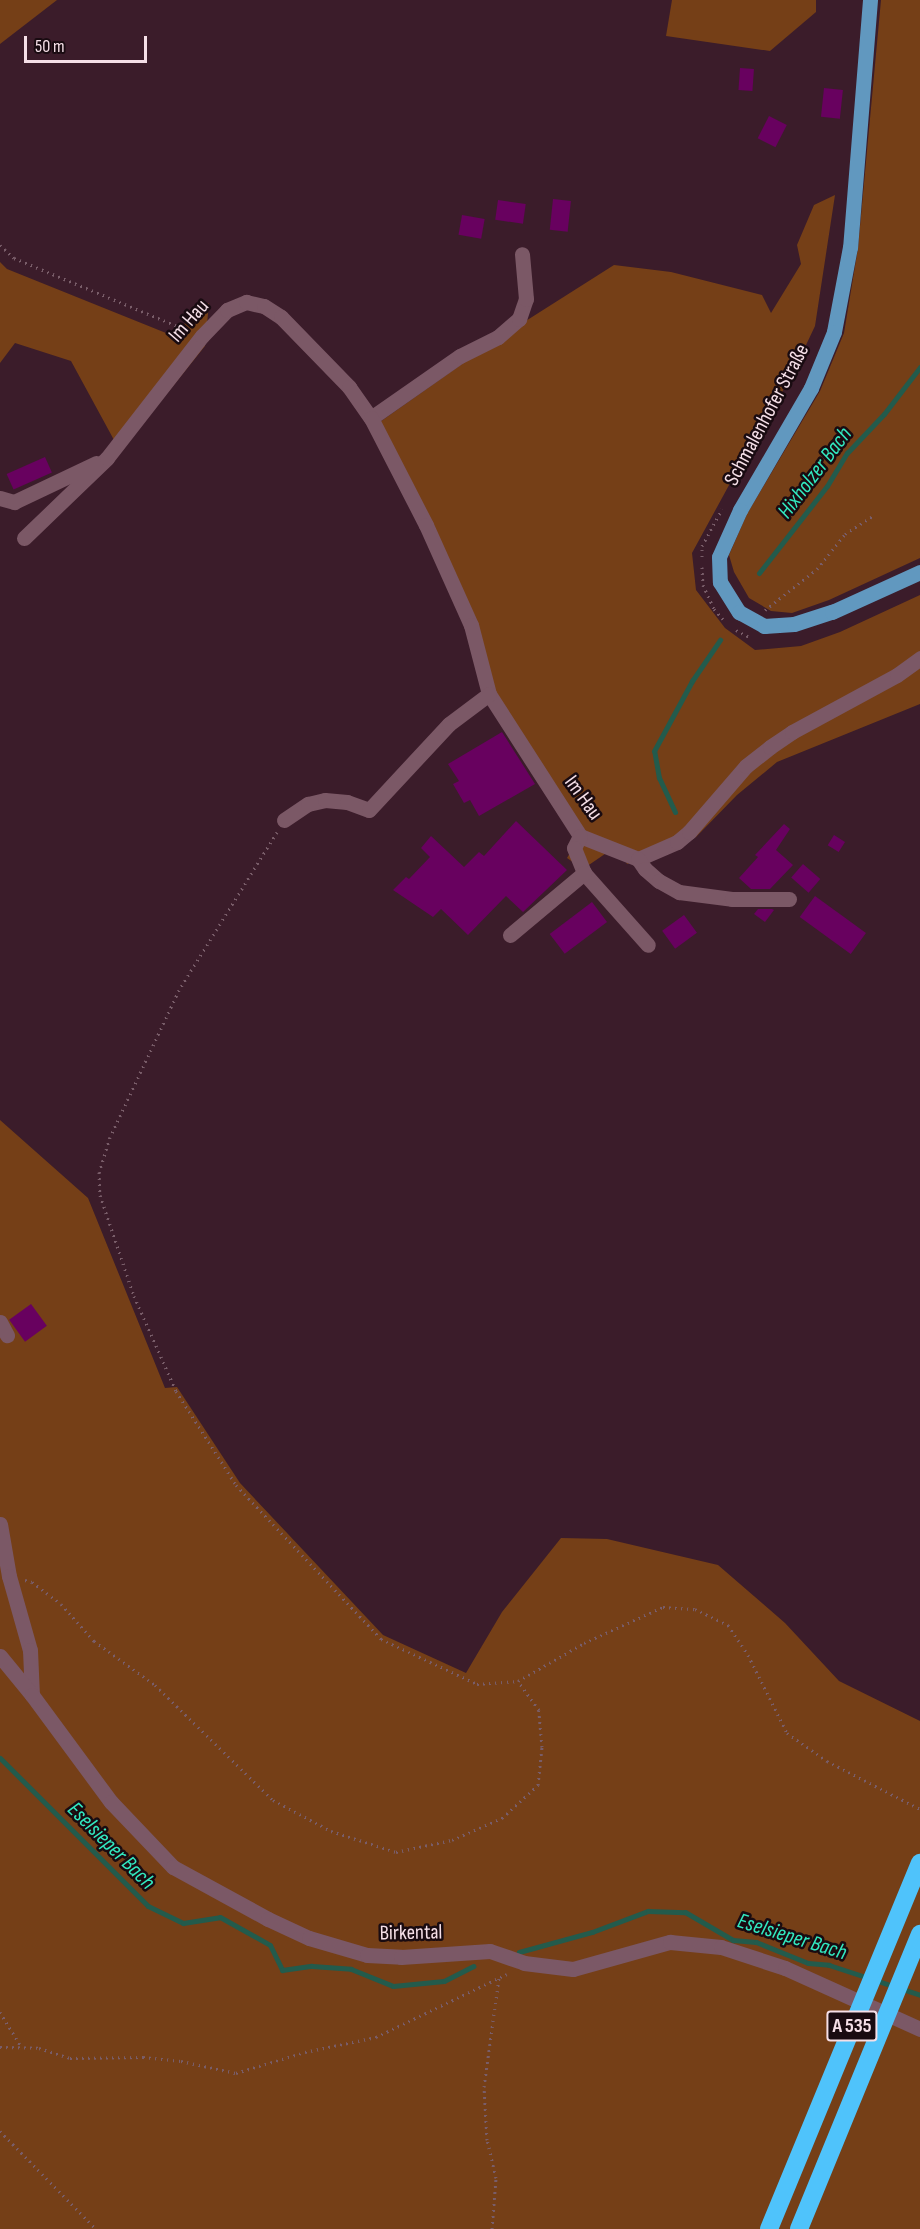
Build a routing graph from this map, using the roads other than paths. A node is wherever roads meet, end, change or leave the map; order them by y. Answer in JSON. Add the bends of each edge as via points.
{"nodes":[{"id":1,"x":870,"y":0,"type":"edge"},
{"id":2,"x":522,"y":254,"type":"dead end"},
{"id":3,"x":371,"y":418,"type":"junction"},
{"id":4,"x":107,"y":458,"type":"junction"},
{"id":5,"x":0,"y":498,"type":"edge"},
{"id":6,"x":24,"y":538,"type":"dead end"},
{"id":7,"x":920,"y":572,"type":"edge"},
{"id":8,"x":920,"y":658,"type":"edge"},
{"id":9,"x":489,"y":694,"type":"junction"},
{"id":10,"x":284,"y":820,"type":"road end"},
{"id":11,"x":580,"y":836,"type":"junction"},
{"id":12,"x":638,"y":859,"type":"junction"},
{"id":13,"x":584,"y":873,"type":"junction"},
{"id":14,"x":789,"y":899,"type":"dead end"},
{"id":15,"x":510,"y":935,"type":"dead end"},
{"id":16,"x":648,"y":945,"type":"dead end"},
{"id":17,"x":0,"y":1524,"type":"edge"},
{"id":18,"x":4,"y":1570,"type":"edge"},
{"id":19,"x":0,"y":1656,"type":"edge"},
{"id":20,"x":32,"y":1695,"type":"junction"},
{"id":21,"x":920,"y":1863,"type":"edge"},
{"id":22,"x":920,"y":1934,"type":"edge"},
{"id":23,"x":920,"y":2029,"type":"edge"},
{"id":24,"x":769,"y":2229,"type":"edge"},
{"id":25,"x":799,"y":2229,"type":"edge"}],
"edges":[{"from":1,"to":7,"type":"main road","name":"Schmalenhofer Straße","via":[[850,247],[834,333],[811,388],[740,510],[719,557],[720,582],[740,612],[764,626],[794,624],[832,612]]},
{"from":2,"to":3,"type":"lane","via":[[526,299],[519,319],[498,337],[460,356]]},
{"from":3,"to":4,"type":"lane","name":"Im Hau","via":[[349,387],[281,316],[246,302],[227,310],[202,336]]},
{"from":3,"to":9,"type":"lane","name":"Im Hau","via":[[471,625]]},
{"from":4,"to":5,"type":"lane","name":"Im Hau","via":[[14,502]]},
{"from":4,"to":6,"type":"lane","name":"Im Hau"},
{"from":8,"to":12,"type":"lane","via":[[770,747],[746,766],[689,832],[677,842]]},
{"from":9,"to":10,"type":"lane","via":[[449,724],[369,810],[325,800],[308,804]]},
{"from":9,"to":11,"type":"lane","name":"Im Hau"},
{"from":11,"to":12,"type":"lane","name":"Im Hau"},
{"from":11,"to":13,"type":"lane","via":[[574,848]]},
{"from":12,"to":14,"type":"lane","via":[[658,881],[679,892],[732,899]]},
{"from":13,"to":15,"type":"lane"},
{"from":13,"to":16,"type":"lane"},
{"from":17,"to":18,"type":"lane"},
{"from":18,"to":20,"type":"lane","via":[[30,1650]]},
{"from":19,"to":20,"type":"lane","name":"Birkental"},
{"from":20,"to":23,"type":"lane","name":"Birkental","via":[[111,1802],[173,1867],[309,1938],[367,1955],[401,1957],[490,1951],[524,1963],[573,1969],[670,1942],[721,1947],[785,1968]]},
{"from":21,"to":24,"type":"highway","number":"A 535"},
{"from":22,"to":25,"type":"highway","number":"A 535"}]}
